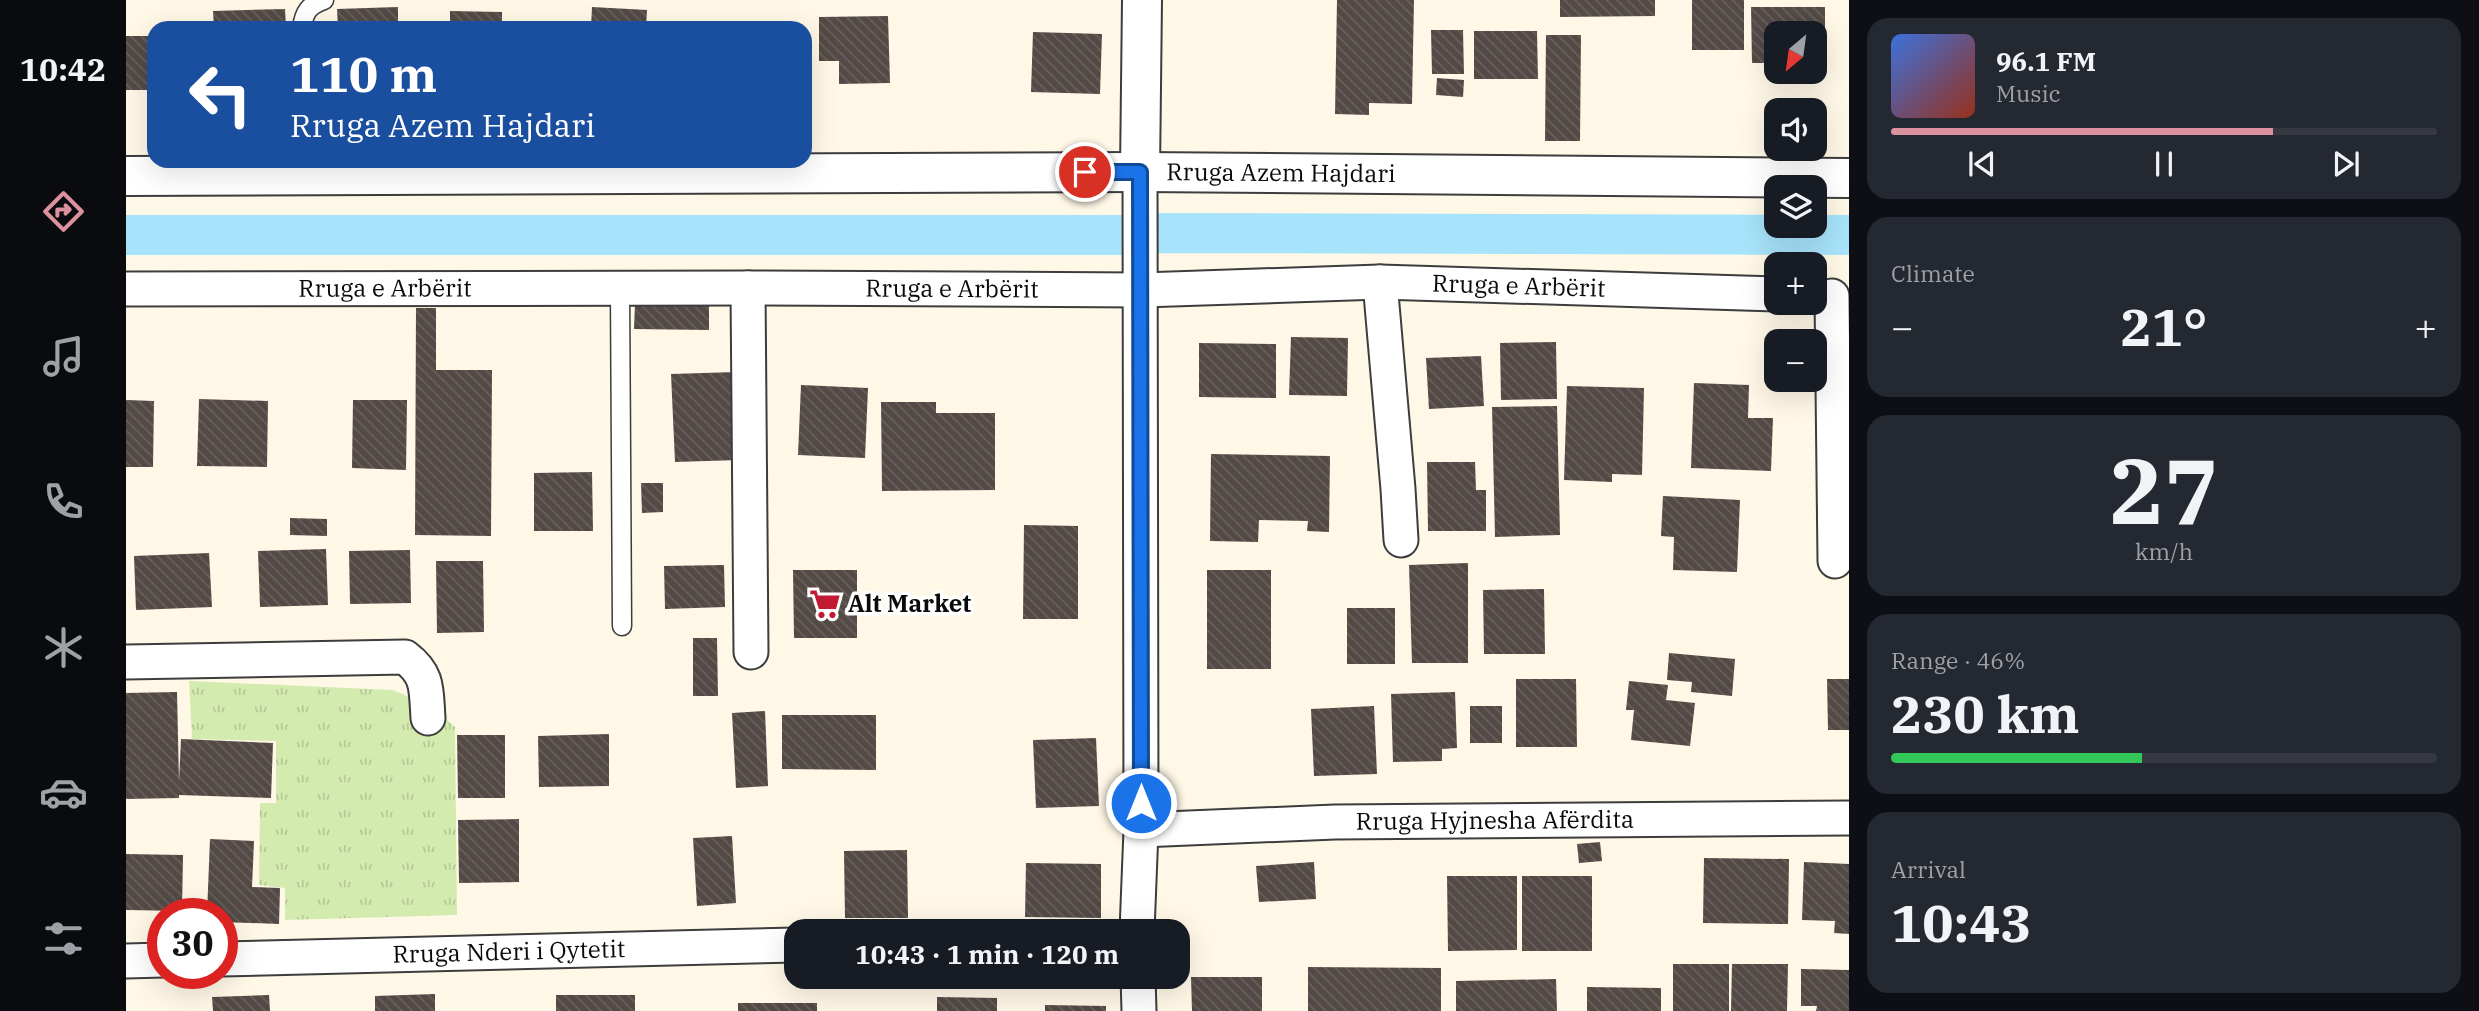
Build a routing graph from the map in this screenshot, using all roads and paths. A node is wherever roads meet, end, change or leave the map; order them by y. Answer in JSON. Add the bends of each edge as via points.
{"nodes":[{"id":1,"x":324,"y":0,"type":"edge"},
{"id":2,"x":1142,"y":0,"type":"edge"},
{"id":3,"x":303,"y":21,"type":"edge"},
{"id":4,"x":304,"y":168,"type":"edge"},
{"id":5,"x":126,"y":176,"type":"edge"},
{"id":6,"x":1849,"y":178,"type":"edge"},
{"id":7,"x":1141,"y":182,"type":"junction"},
{"id":8,"x":1141,"y":276,"type":"junction"},
{"id":9,"x":1380,"y":282,"type":"junction"},
{"id":10,"x":620,"y":288,"type":"junction"},
{"id":11,"x":748,"y":288,"type":"junction"},
{"id":12,"x":126,"y":289,"type":"edge"},
{"id":13,"x":1764,"y":294,"type":"edge"},
{"id":14,"x":1832,"y":295,"type":"edge"},
{"id":15,"x":1401,"y":540,"type":"dead end"},
{"id":16,"x":1835,"y":561,"type":"dead end"},
{"id":17,"x":622,"y":626,"type":"dead end"},
{"id":18,"x":751,"y":652,"type":"dead end"},
{"id":19,"x":126,"y":663,"type":"edge"},
{"id":20,"x":428,"y":718,"type":"dead end"},
{"id":21,"x":1849,"y":818,"type":"edge"},
{"id":22,"x":1141,"y":830,"type":"junction"},
{"id":23,"x":1137,"y":919,"type":"edge"},
{"id":24,"x":784,"y":945,"type":"edge"},
{"id":25,"x":238,"y":959,"type":"edge"},
{"id":26,"x":126,"y":961,"type":"edge"},
{"id":27,"x":147,"y":961,"type":"edge"},
{"id":28,"x":1138,"y":989,"type":"edge"},
{"id":29,"x":1139,"y":1011,"type":"edge"}],
"edges":[{"from":1,"to":3,"type":"lane","via":[[313,4]]},
{"from":2,"to":7,"type":"street"},
{"from":4,"to":5,"type":"street","name":"Rruga Azem Hajdari"},
{"from":4,"to":7,"type":"street","name":"Rruga Azem Hajdari"},
{"from":6,"to":7,"type":"street","name":"Rruga Azem Hajdari"},
{"from":7,"to":8,"type":"street"},
{"from":8,"to":9,"type":"street","name":"Rruga e Arbërit"},
{"from":8,"to":11,"type":"street","name":"Rruga e Arbërit"},
{"from":8,"to":22,"type":"street"},
{"from":9,"to":13,"type":"street","name":"Rruga e Arbërit"},
{"from":9,"to":15,"type":"street"},
{"from":10,"to":11,"type":"street","name":"Rruga e Arbërit"},
{"from":10,"to":12,"type":"street","name":"Rruga e Arbërit"},
{"from":10,"to":17,"type":"lane"},
{"from":11,"to":18,"type":"street"},
{"from":14,"to":16,"type":"street"},
{"from":19,"to":20,"type":"street","via":[[405,657],[418,667],[425,682]]},
{"from":21,"to":22,"type":"street","name":"Rruga Hyjnesha Afërdita","via":[[1335,822]]},
{"from":22,"to":23,"type":"street"},
{"from":24,"to":25,"type":"street","name":"Rruga Nderi i Qytetit"},
{"from":26,"to":27,"type":"street"},
{"from":28,"to":29,"type":"street"}]}
